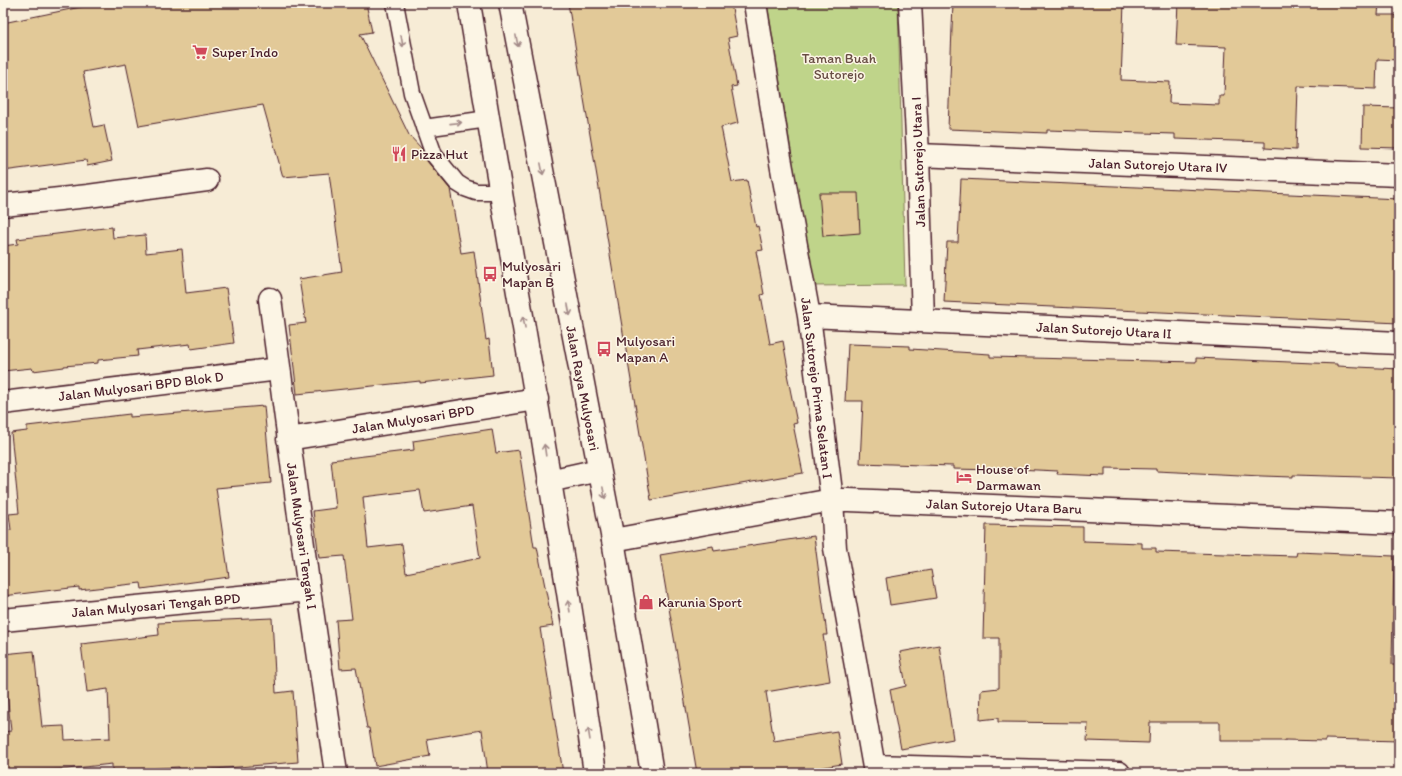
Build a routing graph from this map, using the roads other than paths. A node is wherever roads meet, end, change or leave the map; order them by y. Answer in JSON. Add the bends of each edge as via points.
{"nodes":[{"id":1,"x":395,"y":3,"type":"edge"},
{"id":2,"x":470,"y":3,"type":"edge"},
{"id":3,"x":510,"y":3,"type":"edge"},
{"id":4,"x":755,"y":3,"type":"edge"},
{"id":5,"x":910,"y":3,"type":"edge"},
{"id":6,"x":488,"y":119,"type":"junction"},
{"id":7,"x":424,"y":128,"type":"junction"},
{"id":8,"x":918,"y":155,"type":"junction"},
{"id":9,"x":1399,"y":175,"type":"edge"},
{"id":10,"x":207,"y":180,"type":"dead end"},
{"id":11,"x":501,"y":192,"type":"junction"},
{"id":12,"x":3,"y":205,"type":"edge"},
{"id":13,"x":270,"y":299,"type":"dead end"},
{"id":14,"x":809,"y":316,"type":"junction"},
{"id":15,"x":923,"y":321,"type":"junction"},
{"id":16,"x":1399,"y":343,"type":"edge"},
{"id":17,"x":279,"y":369,"type":"junction"},
{"id":18,"x":537,"y":399,"type":"junction"},
{"id":19,"x":3,"y":403,"type":"edge"},
{"id":20,"x":288,"y":439,"type":"junction"},
{"id":21,"x":599,"y":470,"type":"junction"},
{"id":22,"x":549,"y":481,"type":"junction"},
{"id":23,"x":832,"y":500,"type":"junction"},
{"id":24,"x":1399,"y":523,"type":"edge"},
{"id":25,"x":613,"y":540,"type":"junction"},
{"id":26,"x":309,"y":590,"type":"junction"},
{"id":27,"x":3,"y":620,"type":"edge"},
{"id":28,"x":874,"y":770,"type":"edge"},
{"id":29,"x":336,"y":773,"type":"edge"},
{"id":30,"x":595,"y":773,"type":"edge"},
{"id":31,"x":652,"y":773,"type":"edge"},
{"id":32,"x":1119,"y":773,"type":"edge"}],
"edges":[{"from":1,"to":7,"type":"lane","one_way":true,"via":[[412,93]]},
{"from":2,"to":6,"type":"street"},
{"from":3,"to":21,"type":"street","name":"Jalan Raya Mulyosari","one_way":true},
{"from":4,"to":14,"type":"street","name":"Jalan Sutorejo Prima Selatan I"},
{"from":5,"to":8,"type":"street","name":"Jalan Sutorejo Utara I"},
{"from":7,"to":6,"type":"lane","one_way":true},
{"from":6,"to":11,"type":"street"},
{"from":7,"to":11,"type":"lane","via":[[434,155],[457,183],[476,192]]},
{"from":8,"to":9,"type":"street","name":"Jalan Sutorejo Utara IV"},
{"from":8,"to":15,"type":"street","name":"Jalan Sutorejo Utara I"},
{"from":10,"to":12,"type":"street"},
{"from":18,"to":11,"type":"street","one_way":true},
{"from":13,"to":17,"type":"street","name":"Jalan Mulyosari Tengah I"},
{"from":14,"to":15,"type":"street","name":"Jalan Sutorejo Utara II"},
{"from":14,"to":23,"type":"street","name":"Jalan Sutorejo Prima Selatan I"},
{"from":15,"to":16,"type":"street","name":"Jalan Sutorejo Utara II"},
{"from":17,"to":19,"type":"street","name":"Jalan Mulyosari BPD Blok D"},
{"from":17,"to":20,"type":"street","name":"Jalan Mulyosari Tengah I"},
{"from":18,"to":20,"type":"street","name":"Jalan Mulyosari BPD"},
{"from":22,"to":18,"type":"street","one_way":true},
{"from":20,"to":26,"type":"street","name":"Jalan Mulyosari Tengah I"},
{"from":21,"to":22,"type":"street"},
{"from":21,"to":25,"type":"street","name":"Jalan Raya Mulyosari","one_way":true},
{"from":30,"to":22,"type":"street","one_way":true},
{"from":23,"to":24,"type":"street","name":"Jalan Sutorejo Utara Baru"},
{"from":23,"to":25,"type":"street","name":"Jalan Sutorejo Utara Baru"},
{"from":23,"to":28,"type":"street","name":"Jalan Sutorejo Prima Selatan I","via":[[835,548]]},
{"from":25,"to":31,"type":"street","name":"Jalan Raya Mulyosari"},
{"from":26,"to":27,"type":"street","name":"Jalan Mulyosari Tengah BPD"},
{"from":26,"to":29,"type":"street","name":"Jalan Mulyosari Tengah I"},
{"from":28,"to":32,"type":"street"}]}
